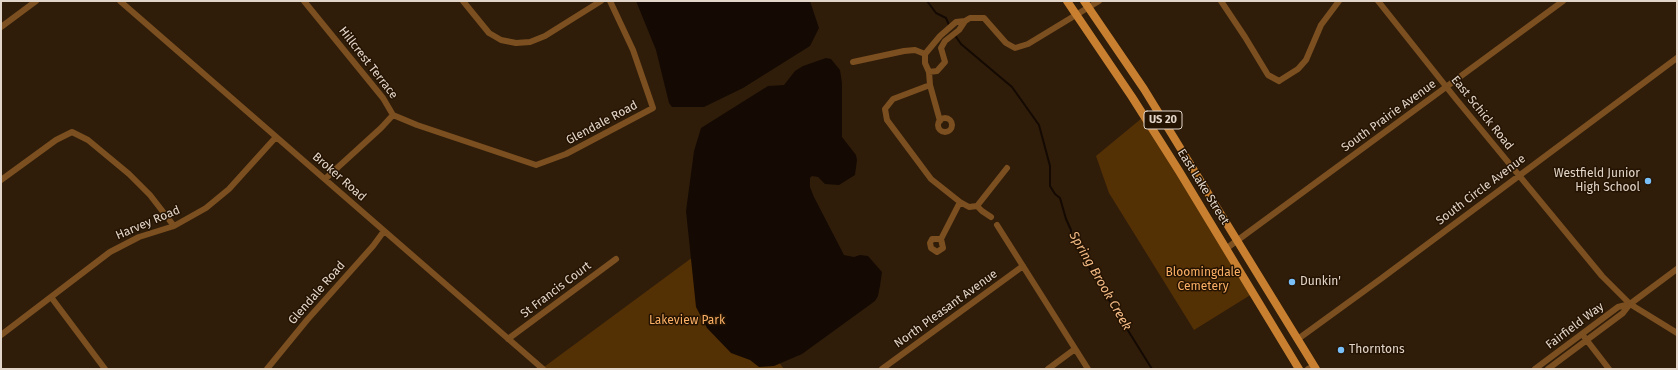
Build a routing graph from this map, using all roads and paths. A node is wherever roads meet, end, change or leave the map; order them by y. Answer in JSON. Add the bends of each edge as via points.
{"nodes":[{"id":1,"x":36,"y":1,"type":"edge"},
{"id":2,"x":120,"y":1,"type":"edge"},
{"id":3,"x":304,"y":1,"type":"edge"},
{"id":4,"x":463,"y":1,"type":"edge"},
{"id":5,"x":601,"y":1,"type":"edge"},
{"id":6,"x":610,"y":1,"type":"edge"},
{"id":7,"x":1067,"y":1,"type":"edge"},
{"id":8,"x":1099,"y":1,"type":"edge"},
{"id":9,"x":1221,"y":1,"type":"edge"},
{"id":10,"x":1340,"y":1,"type":"edge"},
{"id":11,"x":1378,"y":1,"type":"edge"},
{"id":12,"x":1563,"y":1,"type":"edge"},
{"id":13,"x":1086,"y":4,"type":"edge"},
{"id":14,"x":1076,"y":15,"type":"junction"},
{"id":15,"x":965,"y":21,"type":"junction"},
{"id":16,"x":1,"y":27,"type":"edge"},
{"id":17,"x":925,"y":54,"type":"junction"},
{"id":18,"x":1677,"y":58,"type":"edge"},
{"id":19,"x":853,"y":62,"type":"dead end"},
{"id":20,"x":929,"y":72,"type":"junction"},
{"id":21,"x":930,"y":85,"type":"junction"},
{"id":22,"x":1446,"y":87,"type":"junction"},
{"id":23,"x":393,"y":114,"type":"junction"},
{"id":24,"x":940,"y":121,"type":"dead end"},
{"id":25,"x":276,"y":137,"type":"junction"},
{"id":26,"x":492,"y":150,"type":"joint"},
{"id":27,"x":1007,"y":168,"type":"dead end"},
{"id":28,"x":1519,"y":176,"type":"junction"},
{"id":29,"x":324,"y":179,"type":"junction"},
{"id":30,"x":1,"y":180,"type":"edge"},
{"id":31,"x":960,"y":202,"type":"junction"},
{"id":32,"x":977,"y":206,"type":"junction"},
{"id":33,"x":991,"y":217,"type":"dead end"},
{"id":34,"x":997,"y":224,"type":"dead end"},
{"id":35,"x":174,"y":226,"type":"junction"},
{"id":36,"x":384,"y":231,"type":"junction"},
{"id":37,"x":941,"y":239,"type":"dead end"},
{"id":38,"x":1237,"y":241,"type":"junction"},
{"id":39,"x":1227,"y":248,"type":"junction"},
{"id":40,"x":616,"y":259,"type":"dead end"},
{"id":41,"x":1023,"y":266,"type":"junction"},
{"id":42,"x":1677,"y":269,"type":"edge"},
{"id":43,"x":51,"y":297,"type":"junction"},
{"id":44,"x":1630,"y":304,"type":"junction"},
{"id":45,"x":1677,"y":333,"type":"edge"},
{"id":46,"x":1582,"y":334,"type":"junction"},
{"id":47,"x":1,"y":335,"type":"edge"},
{"id":48,"x":508,"y":339,"type":"junction"},
{"id":49,"x":1298,"y":339,"type":"junction"},
{"id":50,"x":1587,"y":341,"type":"junction"},
{"id":51,"x":1075,"y":349,"type":"junction"},
{"id":52,"x":1313,"y":368,"type":"edge"},
{"id":53,"x":105,"y":369,"type":"edge"},
{"id":54,"x":267,"y":369,"type":"edge"},
{"id":55,"x":543,"y":369,"type":"edge"},
{"id":56,"x":882,"y":369,"type":"edge"},
{"id":57,"x":1048,"y":369,"type":"edge"},
{"id":58,"x":1088,"y":369,"type":"edge"},
{"id":59,"x":1299,"y":369,"type":"edge"},
{"id":60,"x":1535,"y":369,"type":"edge"},
{"id":61,"x":1548,"y":369,"type":"edge"},
{"id":62,"x":1608,"y":369,"type":"edge"}],
"edges":[{"from":1,"to":16,"type":"street"},
{"from":2,"to":25,"type":"street","name":"Broker Road"},
{"from":3,"to":23,"type":"street","name":"Hillcrest Terrace","via":[[383,98]]},
{"from":4,"to":5,"type":"street","via":[[489,33],[501,40],[516,43],[530,42],[545,36]]},
{"from":6,"to":26,"type":"street","name":"Glendale Road","via":[[633,50],[653,108],[566,154],[536,165]]},
{"from":7,"to":14,"type":"main road","name":"East Lake Street","number":"US 20"},
{"from":8,"to":13,"type":"street"},
{"from":9,"to":10,"type":"street","via":[[1268,75],[1279,83],[1306,60],[1321,25]]},
{"from":11,"to":22,"type":"street","name":"East Schick Road"},
{"from":12,"to":22,"type":"street","name":"South Prairie Avenue"},
{"from":13,"to":14,"type":"street"},
{"from":13,"to":38,"type":"main road","name":"East Lake Street","number":"US 20","via":[[1144,89]]},
{"from":14,"to":15,"type":"street","via":[[1028,44],[1015,48],[1006,43],[984,18],[970,18]]},
{"from":14,"to":39,"type":"main road","name":"East Lake Street","number":"US 20","via":[[1132,97]]},
{"from":15,"to":17,"type":"street","via":[[956,22]]},
{"from":15,"to":20,"type":"street","via":[[941,48],[945,62],[937,71]]},
{"from":17,"to":19,"type":"street","via":[[915,50],[904,51]]},
{"from":17,"to":20,"type":"street"},
{"from":18,"to":28,"type":"street","name":"South Circle Avenue"},
{"from":20,"to":21,"type":"street"},
{"from":21,"to":24,"type":"street"},
{"from":21,"to":31,"type":"street","via":[[892,99],[885,109],[887,120],[931,179]]},
{"from":22,"to":28,"type":"street","name":"East Schick Road"},
{"from":22,"to":38,"type":"street","name":"South Prairie Avenue"},
{"from":23,"to":26,"type":"street","name":"Hillcrest Terrace","via":[[417,125]]},
{"from":23,"to":29,"type":"street"},
{"from":25,"to":29,"type":"street","name":"Broker Road"},
{"from":25,"to":35,"type":"street","name":"Harvey Road","via":[[229,189],[206,208]]},
{"from":27,"to":32,"type":"street"},
{"from":28,"to":44,"type":"street","name":"East Schick Road","via":[[1602,276]]},
{"from":28,"to":49,"type":"street","name":"South Circle Avenue"},
{"from":29,"to":36,"type":"street","name":"Broker Road"},
{"from":30,"to":35,"type":"street","via":[[56,140],[72,132],[88,140],[129,174]]},
{"from":31,"to":32,"type":"street","via":[[969,207]]},
{"from":31,"to":37,"type":"street"},
{"from":32,"to":33,"type":"street"},
{"from":34,"to":41,"type":"street"},
{"from":35,"to":43,"type":"street","name":"Harvey Road","via":[[122,245]]},
{"from":36,"to":48,"type":"street","name":"Broker Road"},
{"from":36,"to":54,"type":"street","name":"Glendale Road"},
{"from":38,"to":39,"type":"street","name":"South Prairie Avenue"},
{"from":38,"to":49,"type":"main road","name":"East Lake Street","number":"US 20"},
{"from":39,"to":59,"type":"main road","name":"East Lake Street","number":"US 20"},
{"from":40,"to":48,"type":"street","name":"St Francis Court"},
{"from":41,"to":51,"type":"street"},
{"from":41,"to":56,"type":"street","name":"North Pleasant Avenue"},
{"from":42,"to":44,"type":"street","name":"Fairfield Way"},
{"from":43,"to":47,"type":"street","name":"Harvey Road"},
{"from":43,"to":53,"type":"street"},
{"from":44,"to":45,"type":"street","name":"East Schick Road"},
{"from":44,"to":46,"type":"street","name":"Fairfield Way","via":[[1618,308]]},
{"from":44,"to":50,"type":"street","name":"Fairfield Way","via":[[1623,313]]},
{"from":46,"to":50,"type":"street"},
{"from":46,"to":60,"type":"street","name":"Fairfield Way"},
{"from":48,"to":55,"type":"street","name":"Broker Road"},
{"from":49,"to":52,"type":"main road","name":"East Lake Street","number":"US 20"},
{"from":50,"to":61,"type":"street","name":"Fairfield Way"},
{"from":50,"to":62,"type":"street"},
{"from":51,"to":57,"type":"street"},
{"from":51,"to":58,"type":"street"}]}
